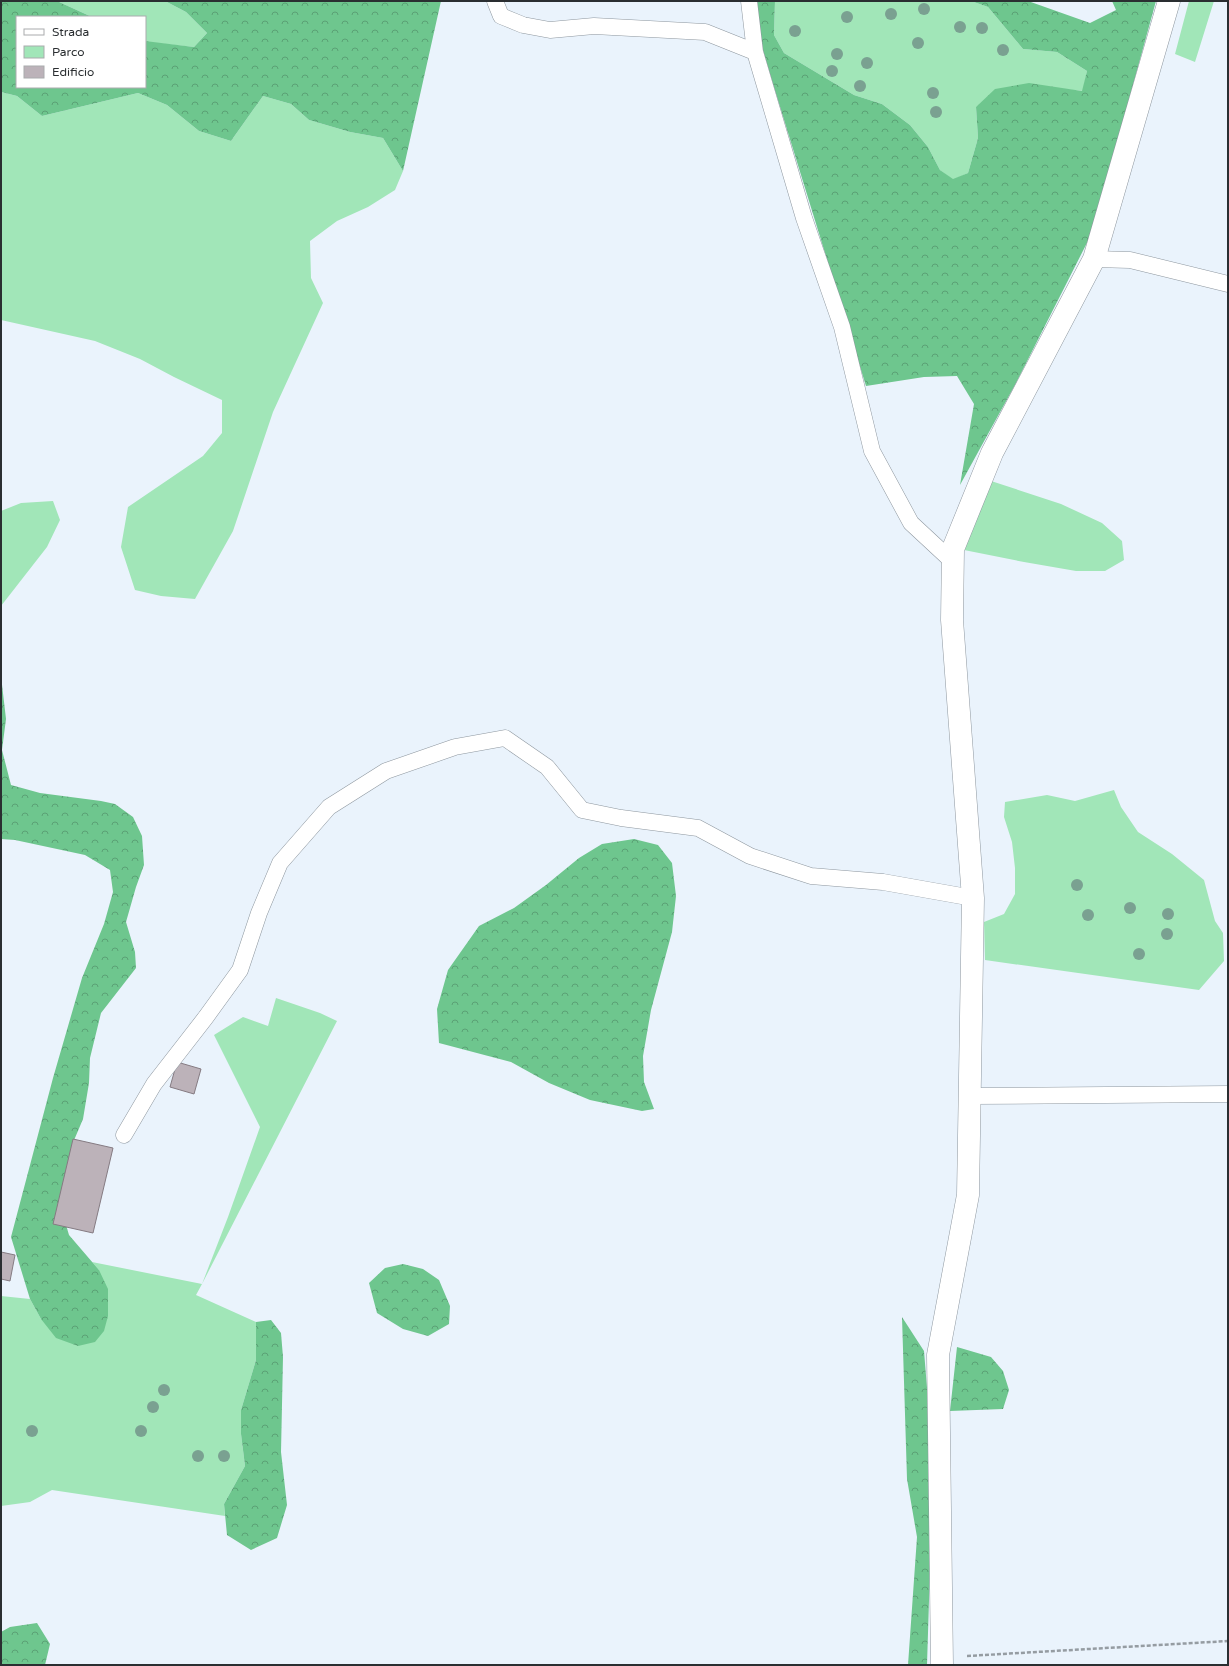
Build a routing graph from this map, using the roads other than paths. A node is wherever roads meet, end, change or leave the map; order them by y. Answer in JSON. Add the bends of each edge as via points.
{"nodes":[{"id":1,"x":496,"y":1,"type":"edge"},
{"id":2,"x":749,"y":1,"type":"edge"},
{"id":3,"x":1169,"y":1,"type":"edge"},
{"id":4,"x":755,"y":52,"type":"junction"},
{"id":5,"x":1094,"y":259,"type":"junction"},
{"id":6,"x":1228,"y":284,"type":"edge"},
{"id":7,"x":953,"y":562,"type":"junction"},
{"id":8,"x":973,"y":898,"type":"junction"},
{"id":9,"x":1228,"y":1094,"type":"edge"},
{"id":10,"x":970,"y":1096,"type":"junction"},
{"id":11,"x":124,"y":1136,"type":"dead end"},
{"id":12,"x":942,"y":1661,"type":"edge"}],
"edges":[{"from":1,"to":4,"type":"lane","via":[[501,16],[522,25],[550,30],[594,26],[705,32]]},
{"from":2,"to":4,"type":"lane"},
{"from":3,"to":5,"type":"street"},
{"from":4,"to":7,"type":"lane","via":[[804,218],[842,327],[872,451],[911,523]]},
{"from":5,"to":6,"type":"lane","via":[[1130,260]]},
{"from":5,"to":7,"type":"street","via":[[992,453],[953,549]]},
{"from":7,"to":8,"type":"street","via":[[952,620]]},
{"from":8,"to":10,"type":"street"},
{"from":8,"to":11,"type":"lane","via":[[883,882],[811,876],[750,856],[698,828],[582,810],[547,767],[505,738],[455,746],[386,771],[329,807],[280,863],[258,913],[240,970],[154,1084]]},
{"from":9,"to":10,"type":"lane"},
{"from":10,"to":12,"type":"street","via":[[968,1195],[938,1355]]}]}
